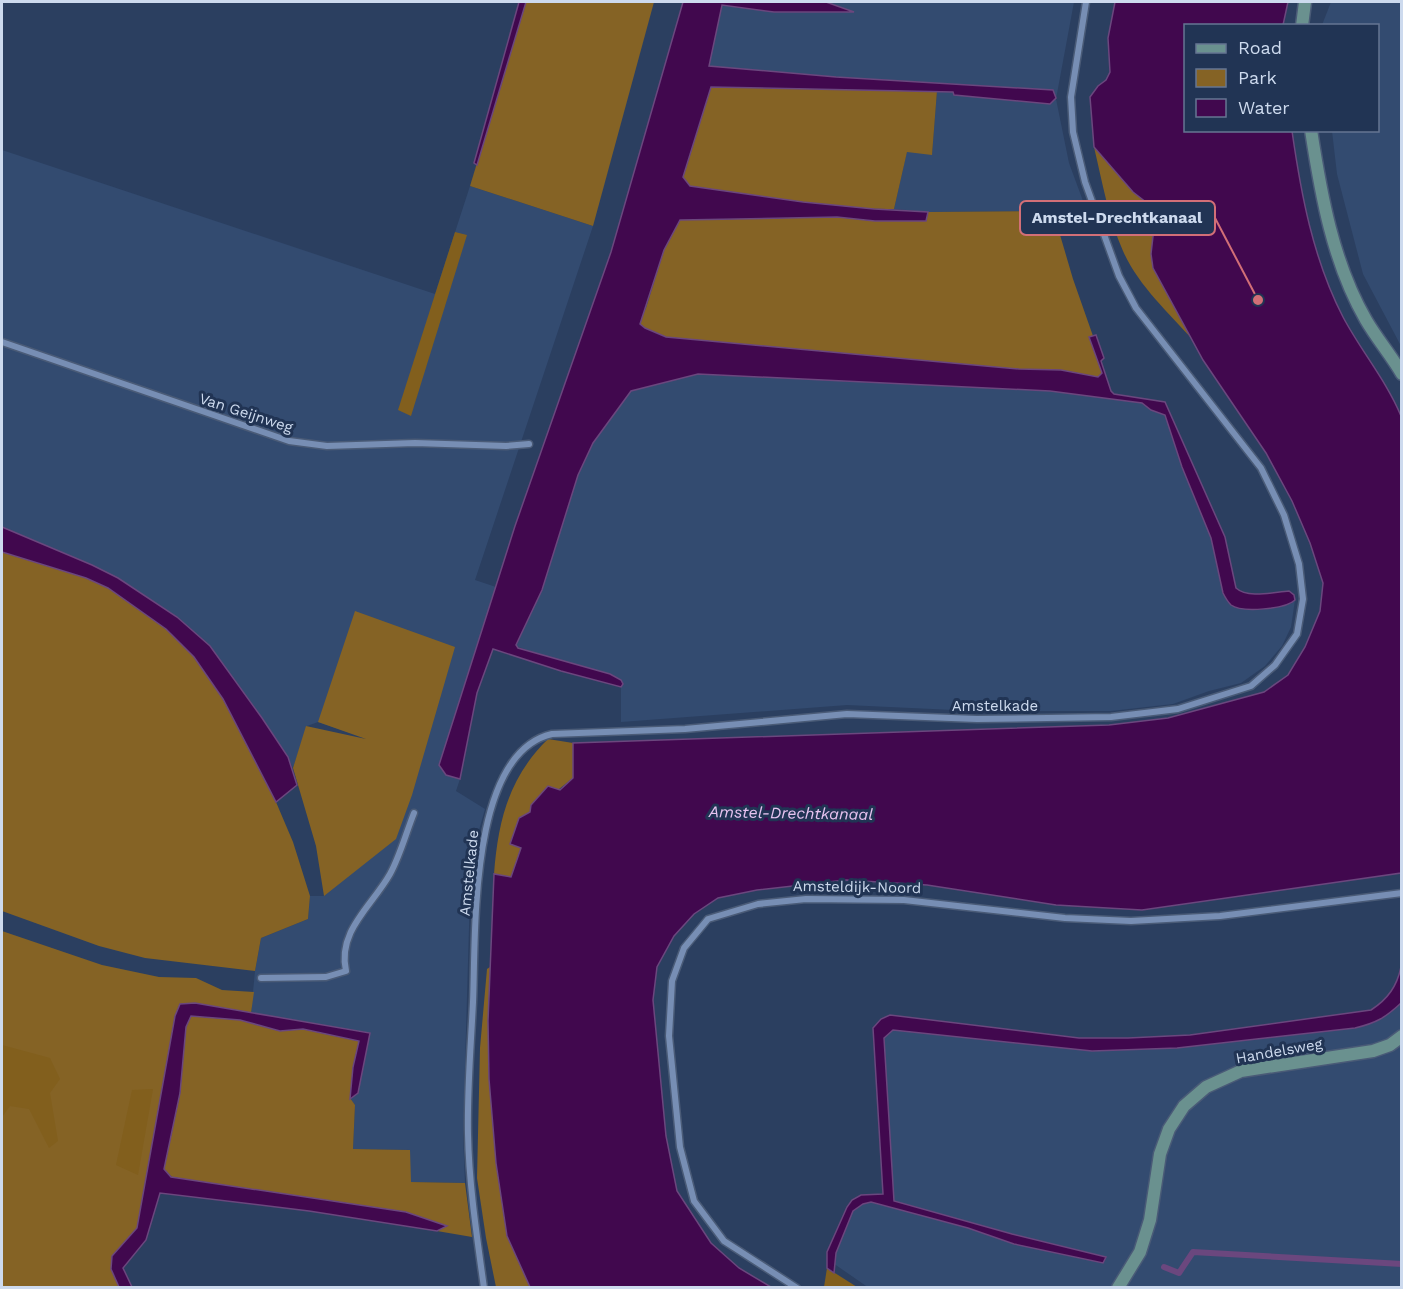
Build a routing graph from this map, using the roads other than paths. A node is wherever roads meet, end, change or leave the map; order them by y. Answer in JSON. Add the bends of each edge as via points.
{"nodes":[{"id":1,"x":1086,"y":2,"type":"edge"},
{"id":2,"x":1305,"y":2,"type":"edge"},
{"id":3,"x":1302,"y":24,"type":"edge"},
{"id":4,"x":1311,"y":132,"type":"edge"},
{"id":5,"x":2,"y":342,"type":"edge"},
{"id":6,"x":1401,"y":374,"type":"edge"},
{"id":7,"x":529,"y":444,"type":"dead end"},
{"id":8,"x":414,"y":813,"type":"dead end"},
{"id":9,"x":1401,"y":893,"type":"edge"},
{"id":10,"x":261,"y":978,"type":"dead end"},
{"id":11,"x":1401,"y":1036,"type":"edge"},
{"id":12,"x":484,"y":1287,"type":"edge"},
{"id":13,"x":797,"y":1287,"type":"edge"},
{"id":14,"x":1118,"y":1287,"type":"edge"}],
"edges":[{"from":1,"to":12,"type":"street","name":"Amstelkade","via":[[1071,97],[1073,132],[1085,182],[1119,276],[1136,308],[1261,468],[1284,515],[1299,564],[1303,599],[1297,634],[1275,665],[1251,686],[1178,709],[1111,717],[977,719],[847,714],[685,729],[552,734],[527,745],[496,792],[485,826],[478,873],[468,1133]]},
{"from":2,"to":3,"type":"street"},
{"from":4,"to":6,"type":"street","via":[[1328,222],[1344,273],[1366,319]]},
{"from":5,"to":7,"type":"street","name":"Van Geijnweg","via":[[289,441],[327,446]]},
{"from":8,"to":10,"type":"street","via":[[391,873],[350,930],[343,959],[346,971],[326,977]]},
{"from":9,"to":13,"type":"street","name":"Amsteldijk-Noord","via":[[1220,916],[1131,921],[1065,918],[904,900],[806,899],[758,904],[708,919],[684,948],[672,981],[669,1036],[680,1147],[694,1201],[724,1241]]},
{"from":11,"to":14,"type":"street","name":"Handelsweg","via":[[1373,1051],[1241,1071],[1206,1087],[1184,1106],[1169,1129],[1160,1154],[1150,1220],[1140,1252]]}]}
